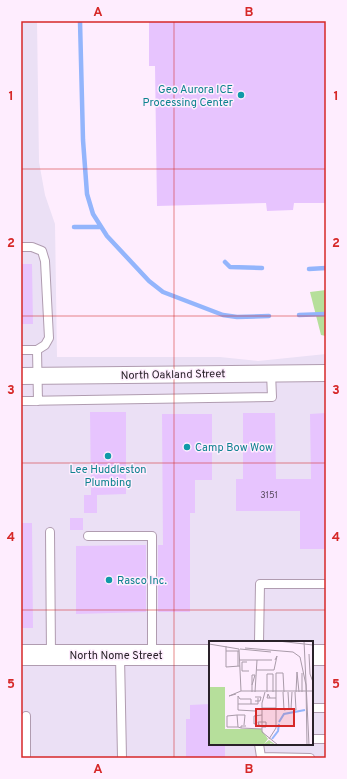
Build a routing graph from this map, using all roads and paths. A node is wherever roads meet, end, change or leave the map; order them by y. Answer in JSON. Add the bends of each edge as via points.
{"nodes":[{"id":1,"x":21,"y":247,"type":"edge"},
{"id":2,"x":21,"y":350,"type":"edge"},
{"id":3,"x":37,"y":350,"type":"junction"},
{"id":4,"x":271,"y":373,"type":"junction"},
{"id":5,"x":326,"y":373,"type":"edge"},
{"id":6,"x":21,"y":376,"type":"edge"},
{"id":7,"x":37,"y":376,"type":"junction"},
{"id":8,"x":21,"y":401,"type":"edge"},
{"id":9,"x":38,"y":401,"type":"junction"},
{"id":10,"x":50,"y":532,"type":"dead end"},
{"id":11,"x":88,"y":536,"type":"dead end"},
{"id":12,"x":326,"y":584,"type":"edge"},
{"id":13,"x":259,"y":641,"type":"edge"},
{"id":14,"x":21,"y":655,"type":"edge"},
{"id":15,"x":51,"y":655,"type":"junction"},
{"id":16,"x":120,"y":655,"type":"junction"},
{"id":17,"x":152,"y":655,"type":"junction"},
{"id":18,"x":209,"y":655,"type":"edge"},
{"id":19,"x":313,"y":655,"type":"edge"},
{"id":20,"x":326,"y":655,"type":"edge"},
{"id":21,"x":313,"y":708,"type":"edge"},
{"id":22,"x":326,"y":708,"type":"edge"},
{"id":23,"x":26,"y":716,"type":"dead end"},
{"id":24,"x":313,"y":739,"type":"edge"},
{"id":25,"x":326,"y":739,"type":"edge"},
{"id":26,"x":259,"y":745,"type":"edge"},
{"id":27,"x":26,"y":758,"type":"edge"},
{"id":28,"x":122,"y":758,"type":"edge"},
{"id":29,"x":310,"y":758,"type":"edge"}],
"edges":[{"from":1,"to":3,"type":"lane","via":[[32,247],[42,251],[45,261],[49,338],[45,345]]},
{"from":2,"to":3,"type":"lane"},
{"from":3,"to":7,"type":"lane"},
{"from":4,"to":5,"type":"street","name":"North Oakland Street"},
{"from":4,"to":7,"type":"street","name":"North Oakland Street"},
{"from":4,"to":9,"type":"lane","via":[[272,397]]},
{"from":6,"to":7,"type":"street","name":"North Oakland Street"},
{"from":7,"to":9,"type":"lane"},
{"from":8,"to":9,"type":"lane"},
{"from":10,"to":15,"type":"lane"},
{"from":11,"to":17,"type":"lane","via":[[152,536]]},
{"from":12,"to":13,"type":"lane","via":[[260,584]]},
{"from":14,"to":15,"type":"street","name":"North Nome Street"},
{"from":15,"to":16,"type":"street","name":"North Nome Street"},
{"from":16,"to":17,"type":"street","name":"North Nome Street"},
{"from":16,"to":28,"type":"lane"},
{"from":17,"to":18,"type":"street","name":"North Nome Street"},
{"from":19,"to":20,"type":"street"},
{"from":21,"to":22,"type":"lane"},
{"from":23,"to":27,"type":"lane"},
{"from":24,"to":25,"type":"lane"},
{"from":26,"to":29,"type":"lane","via":[[261,757]]}]}
